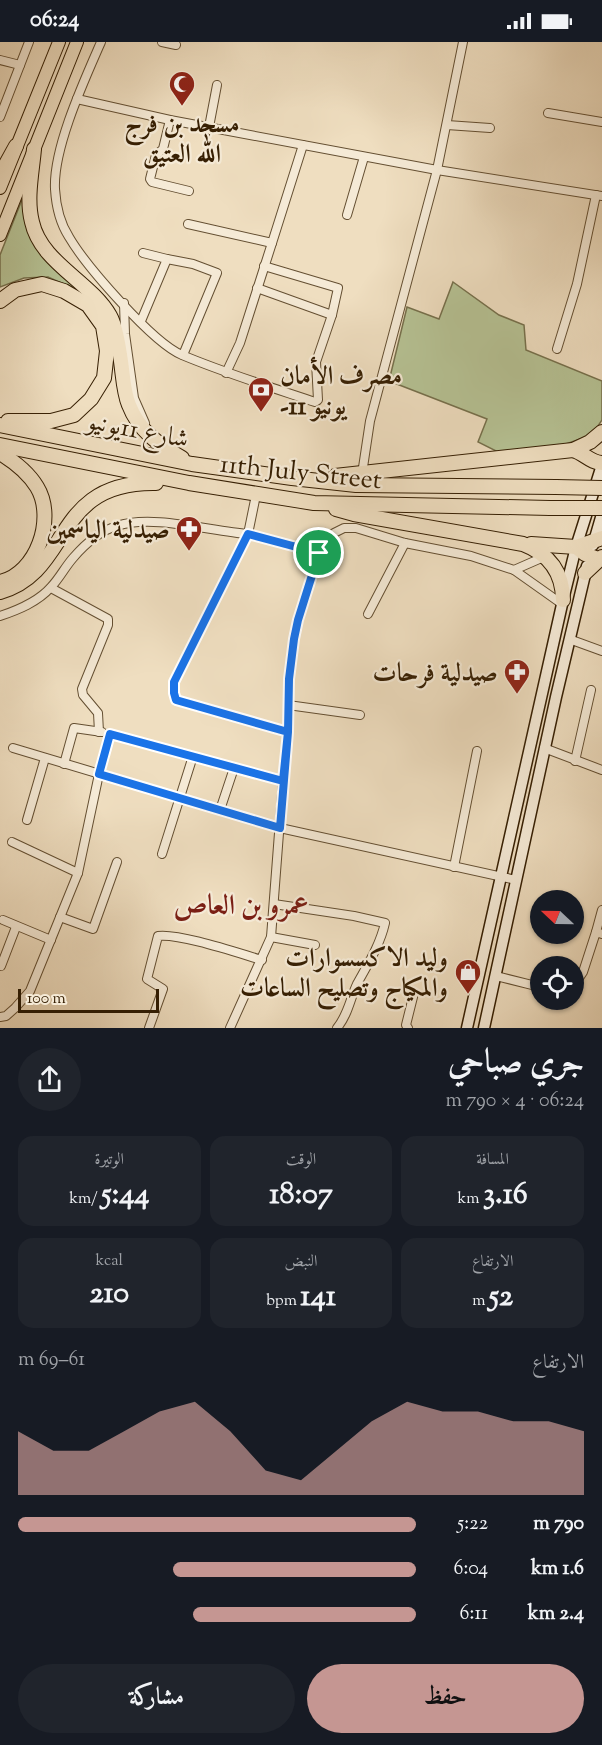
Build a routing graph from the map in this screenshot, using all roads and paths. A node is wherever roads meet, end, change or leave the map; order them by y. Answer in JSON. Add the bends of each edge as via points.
{"nodes":[{"id":1,"x":30,"y":42,"type":"edge"},
{"id":2,"x":59,"y":42,"type":"edge"},
{"id":3,"x":77,"y":42,"type":"edge"},
{"id":4,"x":100,"y":42,"type":"edge"},
{"id":5,"x":162,"y":42,"type":"edge"},
{"id":6,"x":463,"y":42,"type":"edge"},
{"id":7,"x":176,"y":45,"type":"dead end"},
{"id":8,"x":0,"y":60,"type":"edge"},
{"id":9,"x":20,"y":65,"type":"junction"},
{"id":10,"x":217,"y":85,"type":"dead end"},
{"id":11,"x":77,"y":99,"type":"junction"},
{"id":12,"x":1,"y":113,"type":"edge"},
{"id":13,"x":548,"y":113,"type":"dead end"},
{"id":14,"x":170,"y":120,"type":"junction"},
{"id":15,"x":602,"y":122,"type":"edge"},
{"id":16,"x":447,"y":125,"type":"junction"},
{"id":17,"x":209,"y":127,"type":"junction"},
{"id":18,"x":490,"y":128,"type":"dead end"},
{"id":19,"x":303,"y":145,"type":"junction"},
{"id":20,"x":16,"y":146,"type":"junction"},
{"id":21,"x":34,"y":149,"type":"junction"},
{"id":22,"x":364,"y":156,"type":"junction"},
{"id":23,"x":437,"y":170,"type":"junction"},
{"id":24,"x":0,"y":174,"type":"edge"},
{"id":25,"x":0,"y":188,"type":"edge"},
{"id":26,"x":189,"y":191,"type":"dead end"},
{"id":27,"x":599,"y":195,"type":"edge"},
{"id":28,"x":346,"y":215,"type":"dead end"},
{"id":29,"x":188,"y":224,"type":"dead end"},
{"id":30,"x":0,"y":235,"type":"edge"},
{"id":31,"x":272,"y":243,"type":"junction"},
{"id":32,"x":142,"y":253,"type":"dead end"},
{"id":33,"x":167,"y":259,"type":"junction"},
{"id":34,"x":264,"y":266,"type":"junction"},
{"id":35,"x":257,"y":288,"type":"junction"},
{"id":36,"x":0,"y":300,"type":"edge"},
{"id":37,"x":124,"y":303,"type":"junction"},
{"id":38,"x":332,"y":315,"type":"junction"},
{"id":39,"x":141,"y":321,"type":"junction"},
{"id":40,"x":557,"y":349,"type":"dead end"},
{"id":41,"x":183,"y":355,"type":"junction"},
{"id":42,"x":226,"y":373,"type":"junction"},
{"id":43,"x":0,"y":423,"type":"edge"},
{"id":44,"x":601,"y":434,"type":"edge"},
{"id":45,"x":158,"y":444,"type":"junction"},
{"id":46,"x":0,"y":445,"type":"edge"},
{"id":47,"x":573,"y":450,"type":"junction"},
{"id":48,"x":0,"y":453,"type":"edge"},
{"id":49,"x":192,"y":464,"type":"junction"},
{"id":50,"x":602,"y":464,"type":"edge"},
{"id":51,"x":362,"y":474,"type":"junction"},
{"id":52,"x":292,"y":478,"type":"junction"},
{"id":53,"x":189,"y":483,"type":"junction"},
{"id":54,"x":602,"y":488,"type":"edge"},
{"id":55,"x":256,"y":495,"type":"junction"},
{"id":56,"x":314,"y":502,"type":"junction"},
{"id":57,"x":602,"y":508,"type":"edge"},
{"id":58,"x":602,"y":514,"type":"edge"},
{"id":59,"x":248,"y":534,"type":"junction"},
{"id":60,"x":598,"y":540,"type":"edge"},
{"id":61,"x":405,"y":543,"type":"junction"},
{"id":62,"x":523,"y":544,"type":"junction"},
{"id":63,"x":576,"y":547,"type":"junction"},
{"id":64,"x":319,"y":553,"type":"junction"},
{"id":65,"x":546,"y":556,"type":"junction"},
{"id":66,"x":597,"y":558,"type":"edge"},
{"id":67,"x":514,"y":570,"type":"junction"},
{"id":68,"x":585,"y":573,"type":"joint"},
{"id":69,"x":0,"y":582,"type":"edge"},
{"id":70,"x":51,"y":588,"type":"junction"},
{"id":71,"x":0,"y":592,"type":"edge"},
{"id":72,"x":562,"y":602,"type":"junction"},
{"id":73,"x":368,"y":614,"type":"dead end"},
{"id":74,"x":0,"y":616,"type":"edge"},
{"id":75,"x":569,"y":639,"type":"junction"},
{"id":76,"x":602,"y":651,"type":"edge"},
{"id":77,"x":591,"y":690,"type":"dead end"},
{"id":78,"x":288,"y":705,"type":"junction"},
{"id":79,"x":360,"y":714,"type":"dead end"},
{"id":80,"x":99,"y":732,"type":"junction"},
{"id":81,"x":288,"y":732,"type":"junction"},
{"id":82,"x":110,"y":734,"type":"junction"},
{"id":83,"x":13,"y":748,"type":"dead end"},
{"id":84,"x":544,"y":748,"type":"junction"},
{"id":85,"x":477,"y":751,"type":"dead end"},
{"id":86,"x":193,"y":756,"type":"junction"},
{"id":87,"x":45,"y":758,"type":"junction"},
{"id":88,"x":575,"y":761,"type":"junction"},
{"id":89,"x":64,"y":764,"type":"junction"},
{"id":90,"x":234,"y":768,"type":"junction"},
{"id":91,"x":602,"y":770,"type":"edge"},
{"id":92,"x":99,"y":774,"type":"junction"},
{"id":93,"x":283,"y":781,"type":"junction"},
{"id":94,"x":180,"y":798,"type":"junction"},
{"id":95,"x":220,"y":810,"type":"junction"},
{"id":96,"x":27,"y":820,"type":"dead end"},
{"id":97,"x":280,"y":828,"type":"junction"},
{"id":98,"x":12,"y":843,"type":"dead end"},
{"id":99,"x":162,"y":854,"type":"dead end"},
{"id":100,"x":117,"y":861,"type":"dead end"},
{"id":101,"x":454,"y":867,"type":"junction"},
{"id":102,"x":78,"y":873,"type":"junction"},
{"id":103,"x":501,"y":877,"type":"junction"},
{"id":104,"x":516,"y":880,"type":"junction"},
{"id":105,"x":274,"y":904,"type":"junction"},
{"id":106,"x":602,"y":910,"type":"edge"},
{"id":107,"x":60,"y":917,"type":"junction"},
{"id":108,"x":3,"y":920,"type":"dead end"},
{"id":109,"x":16,"y":927,"type":"junction"},
{"id":110,"x":599,"y":933,"type":"edge"},
{"id":111,"x":271,"y":937,"type":"junction"},
{"id":112,"x":51,"y":940,"type":"junction"},
{"id":113,"x":315,"y":945,"type":"dead end"},
{"id":114,"x":262,"y":960,"type":"junction"},
{"id":115,"x":1,"y":966,"type":"edge"},
{"id":116,"x":584,"y":970,"type":"edge"},
{"id":117,"x":496,"y":976,"type":"junction"},
{"id":118,"x":530,"y":984,"type":"edge"},
{"id":119,"x":414,"y":993,"type":"dead end"},
{"id":120,"x":0,"y":1017,"type":"edge"},
{"id":121,"x":149,"y":1028,"type":"edge"},
{"id":122,"x":230,"y":1028,"type":"edge"},
{"id":123,"x":337,"y":1028,"type":"edge"},
{"id":124,"x":408,"y":1028,"type":"edge"},
{"id":125,"x":467,"y":1028,"type":"edge"},
{"id":126,"x":484,"y":1028,"type":"edge"}],
"edges":[{"from":1,"to":9,"type":"street"},
{"from":2,"to":20,"type":"main road"},
{"from":3,"to":21,"type":"main road"},
{"from":4,"to":11,"type":"street"},
{"from":5,"to":7,"type":"street"},
{"from":6,"to":16,"type":"street"},
{"from":8,"to":9,"type":"street"},
{"from":9,"to":12,"type":"street"},
{"from":10,"to":17,"type":"street"},
{"from":11,"to":14,"type":"street"},
{"from":11,"to":37,"type":"street","via":[[58,157],[58,214],[84,258]]},
{"from":13,"to":15,"type":"street"},
{"from":14,"to":17,"type":"street"},
{"from":14,"to":26,"type":"street","via":[[150,179]]},
{"from":16,"to":18,"type":"street"},
{"from":16,"to":23,"type":"street"},
{"from":17,"to":19,"type":"street"},
{"from":19,"to":22,"type":"street"},
{"from":19,"to":31,"type":"street"},
{"from":20,"to":24,"type":"highway"},
{"from":20,"to":25,"type":"main road"},
{"from":21,"to":30,"type":"main road"},
{"from":21,"to":45,"type":"highway","via":[[29,201],[32,223],[42,245],[110,316],[118,340],[128,404],[141,427]]},
{"from":22,"to":23,"type":"street"},
{"from":22,"to":28,"type":"street"},
{"from":23,"to":27,"type":"street"},
{"from":23,"to":51,"type":"street","via":[[370,421]]},
{"from":27,"to":40,"type":"street"},
{"from":29,"to":31,"type":"street"},
{"from":31,"to":34,"type":"street"},
{"from":32,"to":33,"type":"street"},
{"from":33,"to":39,"type":"street"},
{"from":33,"to":41,"type":"street","via":[[217,273]]},
{"from":34,"to":35,"type":"street"},
{"from":34,"to":38,"type":"street","via":[[337,287]]},
{"from":35,"to":38,"type":"street"},
{"from":35,"to":42,"type":"street"},
{"from":36,"to":43,"type":"highway","via":[[15,290],[42,284],[64,291],[88,305],[103,326],[107,351],[104,378],[91,399],[74,415],[51,421]]},
{"from":37,"to":39,"type":"street"},
{"from":37,"to":45,"type":"street","via":[[134,398]]},
{"from":38,"to":42,"type":"street","via":[[315,362],[315,402]]},
{"from":39,"to":41,"type":"street","via":[[154,337]]},
{"from":41,"to":42,"type":"street"},
{"from":43,"to":49,"type":"highway","name":"شارع 11يونيو"},
{"from":44,"to":47,"type":"highway"},
{"from":45,"to":49,"type":"highway"},
{"from":46,"to":53,"type":"highway","name":"11th July Street"},
{"from":47,"to":50,"type":"highway"},
{"from":47,"to":51,"type":"highway"},
{"from":48,"to":69,"type":"highway","via":[[24,469],[39,489],[45,516],[40,544],[26,566]]},
{"from":49,"to":52,"type":"highway","name":"شارع 11يونيو"},
{"from":50,"to":63,"type":"main road"},
{"from":51,"to":52,"type":"highway"},
{"from":52,"to":54,"type":"highway","name":"شارع 11يونيو","bridge":true,"via":[[356,484]]},
{"from":53,"to":55,"type":"highway","name":"11th July Street"},
{"from":53,"to":71,"type":"highway","via":[[140,482],[116,486],[93,498],[73,517],[34,574],[14,588]]},
{"from":55,"to":56,"type":"highway","name":"11th July Street"},
{"from":55,"to":59,"type":"street"},
{"from":56,"to":57,"type":"highway","name":"11th July Street","bridge":true},
{"from":56,"to":62,"type":"highway","via":[[354,514]]},
{"from":58,"to":60,"type":"main road"},
{"from":59,"to":64,"type":"street"},
{"from":59,"to":70,"type":"street","via":[[141,521],[116,526],[89,541]]},
{"from":59,"to":81,"type":"street","via":[[174,682],[174,693],[176,700]]},
{"from":60,"to":63,"type":"highway"},
{"from":60,"to":66,"type":"main road"},
{"from":61,"to":64,"type":"street","via":[[344,528],[327,539]]},
{"from":61,"to":67,"type":"street","via":[[471,556]]},
{"from":61,"to":73,"type":"street"},
{"from":62,"to":63,"type":"highway"},
{"from":62,"to":65,"type":"highway"},
{"from":63,"to":66,"type":"highway"},
{"from":63,"to":72,"type":"main road"},
{"from":64,"to":78,"type":"street","via":[[298,620]]},
{"from":65,"to":67,"type":"street"},
{"from":65,"to":72,"type":"highway","via":[[560,576]]},
{"from":66,"to":68,"type":"highway"},
{"from":67,"to":72,"type":"street"},
{"from":68,"to":75,"type":"main road"},
{"from":70,"to":74,"type":"street","via":[[32,603]]},
{"from":70,"to":80,"type":"street","via":[[108,619],[82,689],[98,713]]},
{"from":72,"to":103,"type":"main road"},
{"from":75,"to":76,"type":"street"},
{"from":75,"to":84,"type":"main road"},
{"from":77,"to":88,"type":"street"},
{"from":78,"to":79,"type":"street"},
{"from":78,"to":81,"type":"street"},
{"from":80,"to":82,"type":"street"},
{"from":80,"to":89,"type":"street","via":[[74,728]]},
{"from":81,"to":93,"type":"street"},
{"from":82,"to":86,"type":"street"},
{"from":82,"to":92,"type":"street"},
{"from":83,"to":87,"type":"street"},
{"from":84,"to":88,"type":"street"},
{"from":84,"to":104,"type":"main road"},
{"from":85,"to":101,"type":"street"},
{"from":86,"to":90,"type":"street"},
{"from":86,"to":94,"type":"street"},
{"from":87,"to":89,"type":"street"},
{"from":87,"to":96,"type":"street"},
{"from":88,"to":91,"type":"street"},
{"from":89,"to":92,"type":"street"},
{"from":90,"to":93,"type":"street"},
{"from":90,"to":95,"type":"street"},
{"from":92,"to":94,"type":"street"},
{"from":92,"to":102,"type":"street"},
{"from":93,"to":97,"type":"street"},
{"from":94,"to":95,"type":"street"},
{"from":94,"to":99,"type":"street"},
{"from":95,"to":97,"type":"street"},
{"from":97,"to":101,"type":"street"},
{"from":97,"to":105,"type":"street"},
{"from":98,"to":102,"type":"street"},
{"from":100,"to":107,"type":"street","via":[[93,930]]},
{"from":101,"to":103,"type":"street"},
{"from":102,"to":107,"type":"street"},
{"from":103,"to":104,"type":"street"},
{"from":103,"to":125,"type":"main road"},
{"from":104,"to":117,"type":"main road"},
{"from":105,"to":111,"type":"street"},
{"from":105,"to":123,"type":"street","via":[[385,923]]},
{"from":106,"to":110,"type":"street"},
{"from":107,"to":112,"type":"street"},
{"from":108,"to":109,"type":"street"},
{"from":109,"to":112,"type":"street"},
{"from":109,"to":115,"type":"street"},
{"from":110,"to":116,"type":"street"},
{"from":111,"to":113,"type":"street"},
{"from":111,"to":114,"type":"street"},
{"from":112,"to":120,"type":"street","via":[[30,991],[6,1016]]},
{"from":114,"to":121,"type":"street","via":[[158,936],[147,979],[163,989]]},
{"from":114,"to":122,"type":"street"},
{"from":117,"to":118,"type":"street"},
{"from":117,"to":126,"type":"main road"},
{"from":119,"to":124,"type":"street"}]}
